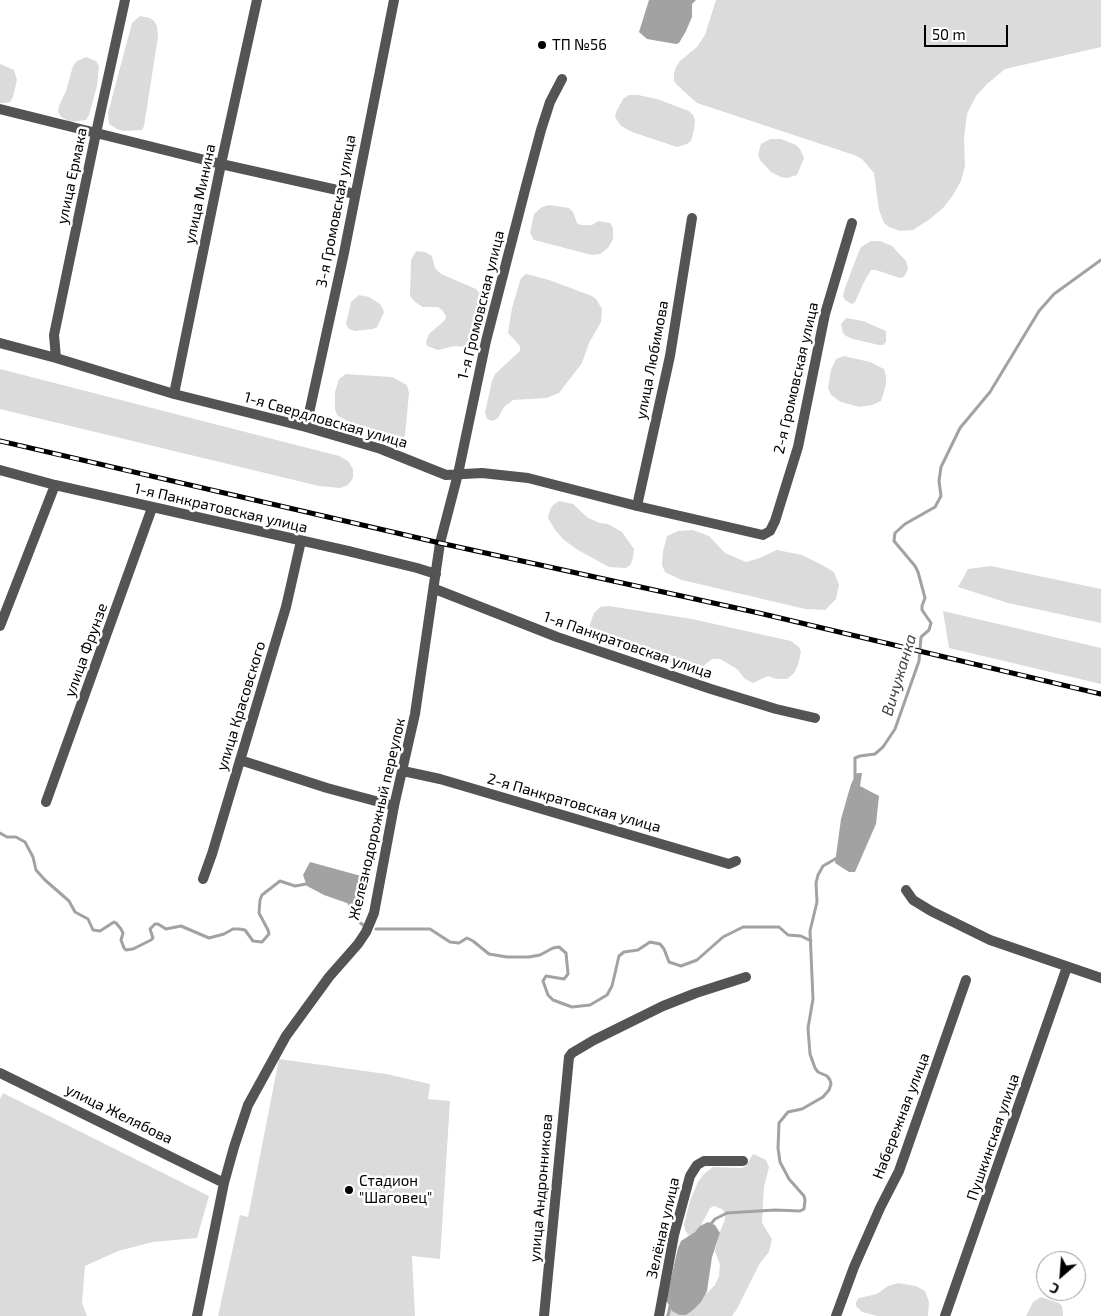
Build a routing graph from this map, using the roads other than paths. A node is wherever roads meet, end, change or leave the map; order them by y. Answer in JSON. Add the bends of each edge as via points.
{"nodes":[{"id":1,"x":125,"y":0,"type":"edge"},
{"id":2,"x":257,"y":0,"type":"edge"},
{"id":3,"x":394,"y":0,"type":"edge"},
{"id":4,"x":562,"y":79,"type":"dead end"},
{"id":5,"x":0,"y":108,"type":"edge"},
{"id":6,"x":96,"y":133,"type":"junction"},
{"id":7,"x":221,"y":164,"type":"junction"},
{"id":8,"x":355,"y":194,"type":"junction"},
{"id":9,"x":692,"y":218,"type":"dead end"},
{"id":10,"x":852,"y":223,"type":"dead end"},
{"id":11,"x":0,"y":343,"type":"edge"},
{"id":12,"x":56,"y":358,"type":"junction"},
{"id":13,"x":174,"y":394,"type":"junction"},
{"id":14,"x":306,"y":427,"type":"junction"},
{"id":15,"x":0,"y":470,"type":"edge"},
{"id":16,"x":458,"y":474,"type":"junction"},
{"id":17,"x":55,"y":485,"type":"junction"},
{"id":18,"x":637,"y":506,"type":"junction"},
{"id":19,"x":152,"y":508,"type":"junction"},
{"id":20,"x":763,"y":535,"type":"joint"},
{"id":21,"x":301,"y":541,"type":"junction"},
{"id":22,"x":440,"y":543,"type":"joint"},
{"id":23,"x":436,"y":574,"type":"junction"},
{"id":24,"x":435,"y":589,"type":"junction"},
{"id":25,"x":0,"y":626,"type":"edge"},
{"id":26,"x":815,"y":718,"type":"dead end"},
{"id":27,"x":240,"y":760,"type":"junction"},
{"id":28,"x":403,"y":771,"type":"junction"},
{"id":29,"x":46,"y":802,"type":"dead end"},
{"id":30,"x":394,"y":806,"type":"junction"},
{"id":31,"x":736,"y":861,"type":"dead end"},
{"id":32,"x":203,"y":879,"type":"dead end"},
{"id":33,"x":906,"y":890,"type":"dead end"},
{"id":34,"x":1067,"y":967,"type":"junction"},
{"id":35,"x":746,"y":977,"type":"dead end"},
{"id":36,"x":1101,"y":978,"type":"edge"},
{"id":37,"x":966,"y":980,"type":"dead end"},
{"id":38,"x":0,"y":1073,"type":"edge"},
{"id":39,"x":743,"y":1161,"type":"dead end"},
{"id":40,"x":224,"y":1183,"type":"junction"},
{"id":41,"x":197,"y":1316,"type":"edge"},
{"id":42,"x":544,"y":1316,"type":"edge"},
{"id":43,"x":659,"y":1316,"type":"edge"},
{"id":44,"x":836,"y":1316,"type":"edge"},
{"id":45,"x":945,"y":1316,"type":"edge"}],
"edges":[{"from":1,"to":6,"type":"street","name":"улица Ермака"},
{"from":2,"to":7,"type":"street","name":"улица Минина"},
{"from":3,"to":8,"type":"street","name":"3-я Громовская улица"},
{"from":4,"to":16,"type":"street","name":"1-я Громовская улица","via":[[541,130],[486,341]]},
{"from":5,"to":6,"type":"street"},
{"from":6,"to":7,"type":"street"},
{"from":6,"to":12,"type":"street","name":"улица Ермака","via":[[54,335]]},
{"from":7,"to":8,"type":"street"},
{"from":7,"to":13,"type":"street","name":"улица Минина"},
{"from":8,"to":14,"type":"street","name":"3-я Громовская улица"},
{"from":9,"to":18,"type":"street","name":"улица Любимова","via":[[670,356]]},
{"from":10,"to":20,"type":"street","name":"2-я Громовская улица","via":[[825,314],[798,446],[775,521],[770,531]]},
{"from":11,"to":12,"type":"street","name":"1-я Свердловская улица"},
{"from":12,"to":13,"type":"street","name":"1-я Свердловская улица"},
{"from":13,"to":14,"type":"street","name":"1-я Свердловская улица"},
{"from":14,"to":16,"type":"street","name":"1-я Свердловская улица","via":[[381,449],[446,475]]},
{"from":15,"to":17,"type":"street","name":"1-я Панкратовская улица"},
{"from":16,"to":18,"type":"street","name":"1-я Свердловская улица","via":[[528,478]]},
{"from":16,"to":22,"type":"street","name":"1-я Громовская улица"},
{"from":17,"to":19,"type":"street","name":"1-я Панкратовская улица"},
{"from":17,"to":25,"type":"street"},
{"from":18,"to":20,"type":"street","name":"1-я Свердловская улица"},
{"from":19,"to":21,"type":"street","name":"1-я Панкратовская улица"},
{"from":19,"to":29,"type":"street","name":"улица Фрунзе"},
{"from":21,"to":23,"type":"street","name":"1-я Панкратовская улица"},
{"from":21,"to":27,"type":"street","name":"улица Красовского","via":[[286,607]]},
{"from":22,"to":23,"type":"street","name":"Железнодорожный переулок"},
{"from":23,"to":24,"type":"street","name":"Железнодорожный переулок"},
{"from":24,"to":26,"type":"street","name":"1-я Панкратовская улица","via":[[557,637],[702,686]]},
{"from":24,"to":28,"type":"street","name":"Железнодорожный переулок","via":[[416,714]]},
{"from":27,"to":30,"type":"street"},
{"from":27,"to":32,"type":"street","name":"улица Красовского"},
{"from":28,"to":30,"type":"street","name":"Железнодорожный переулок"},
{"from":28,"to":31,"type":"street","name":"2-я Панкратовская улица","via":[[729,864]]},
{"from":30,"to":40,"type":"street","name":"Железнодорожный переулок","via":[[374,913],[366,932],[329,977],[272,1059],[248,1105]]},
{"from":33,"to":34,"type":"street","via":[[913,900],[981,936]]},
{"from":34,"to":36,"type":"street"},
{"from":34,"to":45,"type":"street","name":"Пушкинская улица"},
{"from":35,"to":42,"type":"street","name":"улица Андронникова","via":[[655,1010],[572,1054],[568,1062]]},
{"from":37,"to":44,"type":"street","name":"Набережная улица","via":[[900,1171],[880,1208]]},
{"from":38,"to":40,"type":"street","name":"улица Желябова"},
{"from":39,"to":43,"type":"street","name":"Зелёная улица","via":[[704,1161],[697,1164],[690,1176],[674,1235]]},
{"from":40,"to":41,"type":"street","name":"Железнодорожный переулок"}]}
